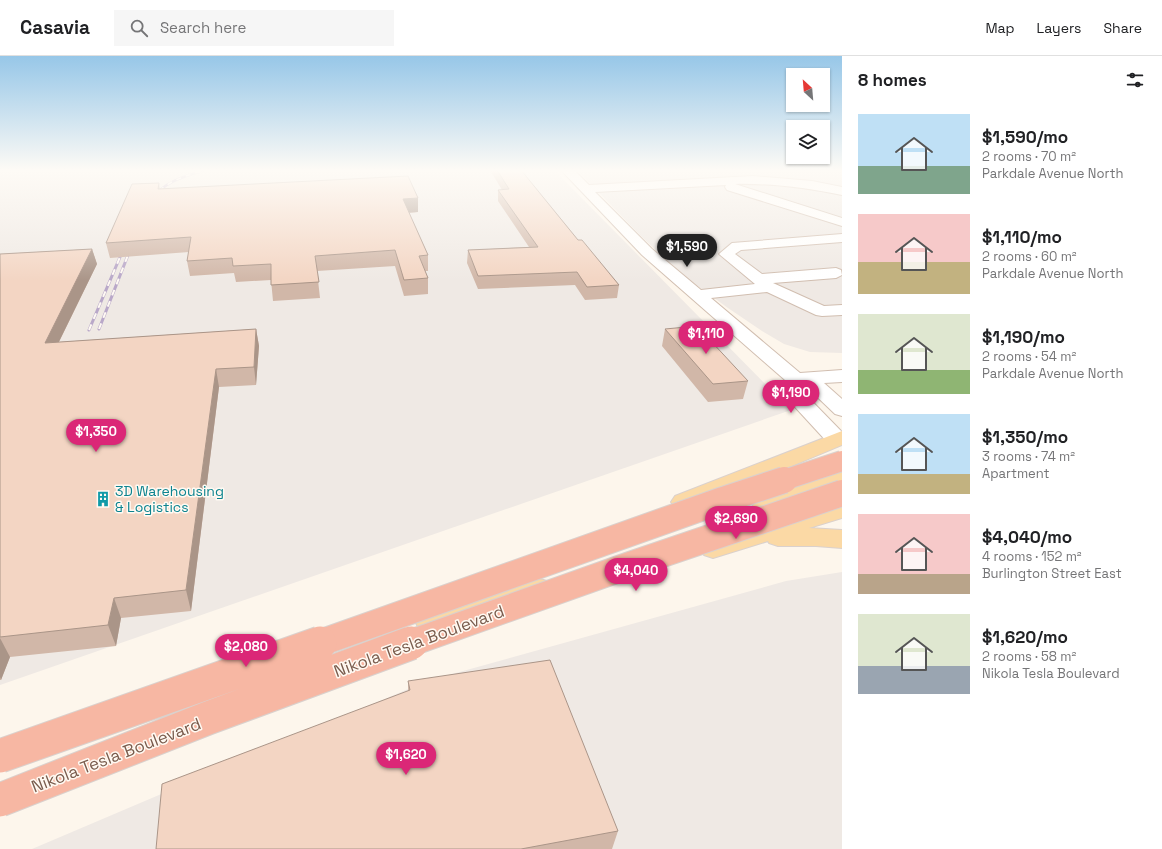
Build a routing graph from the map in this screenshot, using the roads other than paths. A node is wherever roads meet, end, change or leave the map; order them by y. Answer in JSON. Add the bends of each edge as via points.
{"nodes":[{"id":1,"x":603,"y":207,"type":"edge"},
{"id":2,"x":793,"y":207,"type":"edge"},
{"id":3,"x":842,"y":222,"type":"edge"},
{"id":4,"x":842,"y":238,"type":"edge"},
{"id":5,"x":836,"y":273,"type":"dead end"},
{"id":6,"x":764,"y":283,"type":"junction"},
{"id":7,"x":698,"y":295,"type":"junction"},
{"id":8,"x":842,"y":310,"type":"edge"},
{"id":9,"x":842,"y":376,"type":"edge"},
{"id":10,"x":795,"y":379,"type":"junction"},
{"id":11,"x":842,"y":410,"type":"edge"},
{"id":12,"x":841,"y":445,"type":"edge"},
{"id":13,"x":842,"y":475,"type":"edge"},
{"id":14,"x":842,"y":493,"type":"edge"},
{"id":15,"x":842,"y":510,"type":"edge"},
{"id":16,"x":752,"y":538,"type":"junction"},
{"id":17,"x":842,"y":539,"type":"edge"},
{"id":18,"x":617,"y":578,"type":"junction"},
{"id":19,"x":507,"y":594,"type":"junction"},
{"id":20,"x":0,"y":756,"type":"edge"},
{"id":21,"x":0,"y":784,"type":"edge"},
{"id":22,"x":0,"y":800,"type":"edge"}],
"edges":[{"from":1,"to":7,"type":"street","via":[[647,252]]},
{"from":2,"to":3,"type":"street"},
{"from":4,"to":6,"type":"street","via":[[736,246],[726,254]]},
{"from":5,"to":6,"type":"street"},
{"from":6,"to":7,"type":"street"},
{"from":6,"to":8,"type":"street","via":[[822,311]]},
{"from":7,"to":10,"type":"street"},
{"from":9,"to":10,"type":"street"},
{"from":10,"to":11,"type":"street","via":[[819,388]]},
{"from":10,"to":12,"type":"street","via":[[790,390]]},
{"from":12,"to":19,"type":"main road","via":[[584,542]]},
{"from":12,"to":20,"type":"highway","name":"Nikola Tesla Boulevard","bridge":true,"via":[[723,500]]},
{"from":13,"to":18,"type":"main road","via":[[720,527]]},
{"from":14,"to":22,"type":"highway","name":"Nikola Tesla Boulevard","bridge":true,"via":[[729,530],[393,650]]},
{"from":15,"to":16,"type":"main road"},
{"from":16,"to":17,"type":"main road"},
{"from":16,"to":18,"type":"main road"},
{"from":18,"to":19,"type":"main road"},
{"from":19,"to":21,"type":"main road"}]}
